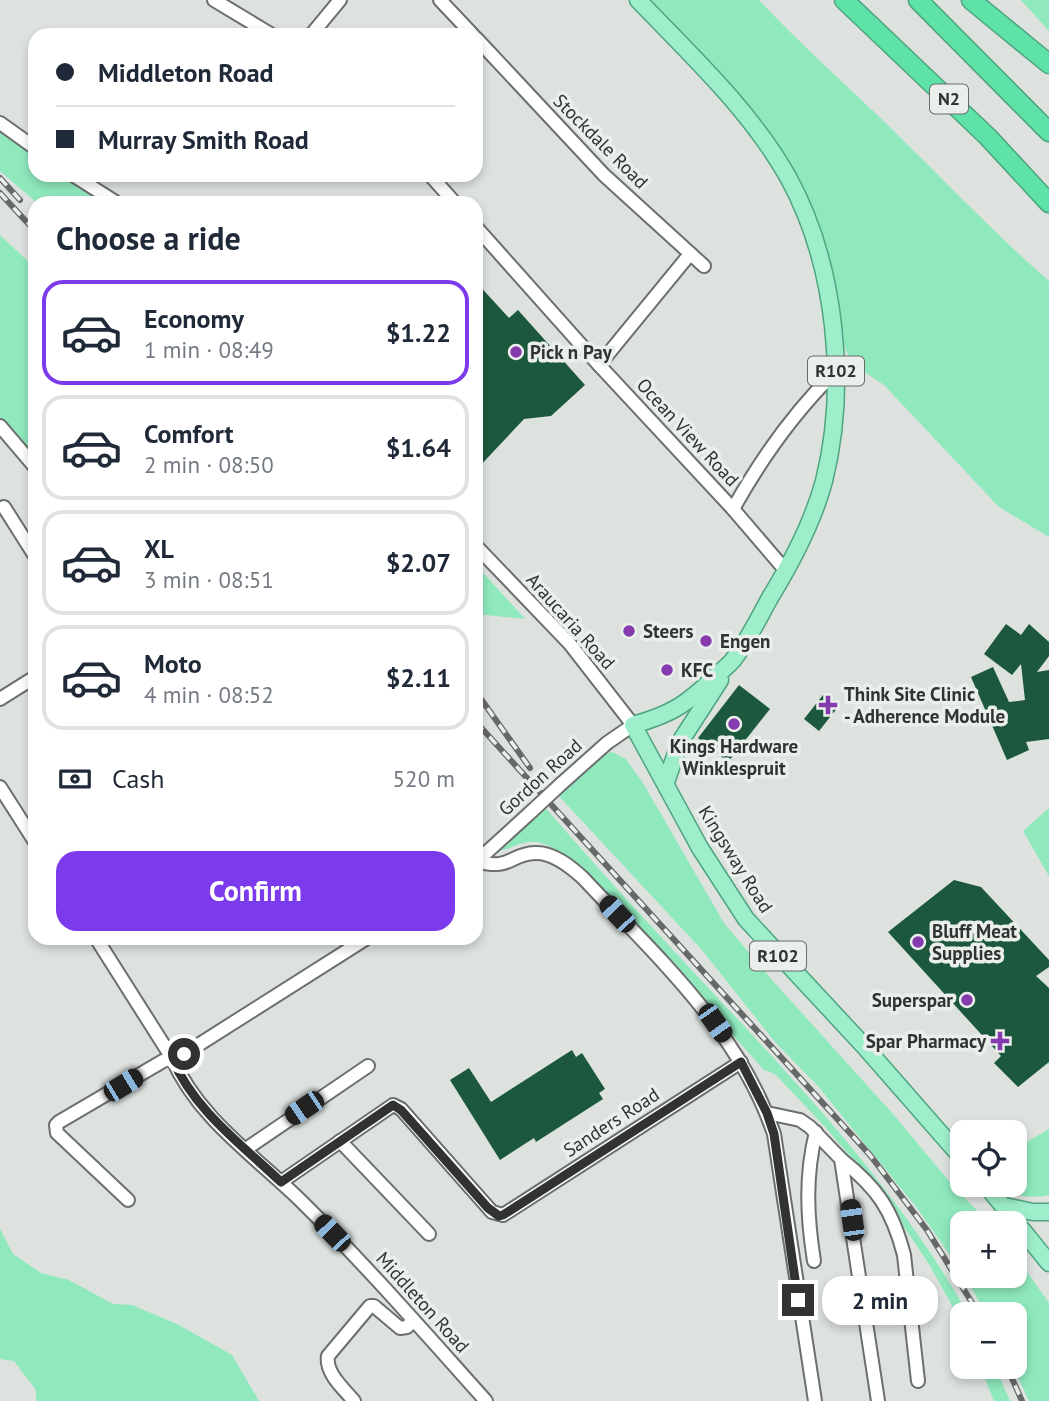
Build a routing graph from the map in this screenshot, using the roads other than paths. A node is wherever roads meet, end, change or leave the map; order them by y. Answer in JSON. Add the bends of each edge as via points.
{"nodes":[{"id":1,"x":214,"y":0,"type":"edge"},
{"id":2,"x":340,"y":0,"type":"edge"},
{"id":3,"x":440,"y":0,"type":"edge"},
{"id":4,"x":638,"y":0,"type":"edge"},
{"id":5,"x":844,"y":0,"type":"edge"},
{"id":6,"x":918,"y":0,"type":"edge"},
{"id":7,"x":971,"y":0,"type":"edge"},
{"id":8,"x":260,"y":28,"type":"edge"},
{"id":9,"x":317,"y":28,"type":"edge"},
{"id":10,"x":466,"y":28,"type":"edge"},
{"id":11,"x":483,"y":46,"type":"edge"},
{"id":12,"x":1049,"y":64,"type":"edge"},
{"id":13,"x":0,"y":123,"type":"edge"},
{"id":14,"x":1049,"y":132,"type":"edge"},
{"id":15,"x":28,"y":143,"type":"edge"},
{"id":16,"x":84,"y":182,"type":"edge"},
{"id":17,"x":436,"y":182,"type":"edge"},
{"id":18,"x":106,"y":196,"type":"edge"},
{"id":19,"x":449,"y":196,"type":"edge"},
{"id":20,"x":1049,"y":203,"type":"edge"},
{"id":21,"x":483,"y":235,"type":"edge"},
{"id":22,"x":690,"y":254,"type":"junction"},
{"id":23,"x":704,"y":266,"type":"dead end"},
{"id":24,"x":599,"y":365,"type":"junction"},
{"id":25,"x":836,"y":370,"type":"junction"},
{"id":26,"x":0,"y":426,"type":"edge"},
{"id":27,"x":28,"y":459,"type":"edge"},
{"id":28,"x":4,"y":507,"type":"dead end"},
{"id":29,"x":733,"y":509,"type":"junction"},
{"id":30,"x":28,"y":544,"type":"edge"},
{"id":31,"x":483,"y":553,"type":"edge"},
{"id":32,"x":786,"y":571,"type":"junction"},
{"id":33,"x":733,"y":660,"type":"junction"},
{"id":34,"x":28,"y":681,"type":"edge"},
{"id":35,"x":0,"y":699,"type":"edge"},
{"id":36,"x":633,"y":725,"type":"junction"},
{"id":37,"x":666,"y":782,"type":"junction"},
{"id":38,"x":0,"y":788,"type":"edge"},
{"id":39,"x":28,"y":831,"type":"edge"},
{"id":40,"x":483,"y":855,"type":"edge"},
{"id":41,"x":483,"y":863,"type":"edge"},
{"id":42,"x":100,"y":945,"type":"edge"},
{"id":43,"x":357,"y":945,"type":"edge"},
{"id":44,"x":172,"y":1058,"type":"junction"},
{"id":45,"x":741,"y":1062,"type":"junction"},
{"id":46,"x":368,"y":1066,"type":"dead end"},
{"id":47,"x":767,"y":1113,"type":"junction"},
{"id":48,"x":816,"y":1132,"type":"junction"},
{"id":49,"x":340,"y":1141,"type":"junction"},
{"id":50,"x":950,"y":1144,"type":"edge"},
{"id":51,"x":246,"y":1149,"type":"junction"},
{"id":52,"x":841,"y":1159,"type":"junction"},
{"id":53,"x":281,"y":1182,"type":"junction"},
{"id":54,"x":996,"y":1197,"type":"edge"},
{"id":55,"x":128,"y":1200,"type":"dead end"},
{"id":56,"x":1004,"y":1206,"type":"junction"},
{"id":57,"x":1049,"y":1212,"type":"edge"},
{"id":58,"x":429,"y":1234,"type":"dead end"},
{"id":59,"x":814,"y":1261,"type":"dead end"},
{"id":60,"x":1049,"y":1263,"type":"edge"},
{"id":61,"x":413,"y":1320,"type":"junction"},
{"id":62,"x":918,"y":1381,"type":"dead end"},
{"id":63,"x":354,"y":1401,"type":"edge"},
{"id":64,"x":486,"y":1401,"type":"edge"},
{"id":65,"x":815,"y":1401,"type":"edge"},
{"id":66,"x":878,"y":1401,"type":"edge"}],
"edges":[{"from":1,"to":8,"type":"street"},
{"from":2,"to":9,"type":"street"},
{"from":3,"to":10,"type":"street","name":"Stockdale Road"},
{"from":4,"to":25,"type":"main road","number":"R102","via":[[727,94],[787,176],[808,218],[819,257],[832,317]]},
{"from":5,"to":20,"type":"highway","number":"N2","via":[[988,137]]},
{"from":6,"to":14,"type":"highway","number":"N2"},
{"from":7,"to":12,"type":"highway"},
{"from":11,"to":22,"type":"street","name":"Stockdale Road","via":[[604,175]]},
{"from":13,"to":15,"type":"street"},
{"from":16,"to":18,"type":"street"},
{"from":17,"to":19,"type":"street"},
{"from":21,"to":24,"type":"street","name":"Ocean View Road"},
{"from":22,"to":23,"type":"street","name":"Stockdale Road"},
{"from":22,"to":24,"type":"street"},
{"from":24,"to":29,"type":"street","name":"Ocean View Road"},
{"from":25,"to":29,"type":"street","via":[[779,434]]},
{"from":25,"to":32,"type":"main road","number":"R102","via":[[824,481]]},
{"from":26,"to":27,"type":"street"},
{"from":28,"to":30,"type":"street"},
{"from":29,"to":32,"type":"street","name":"Ocean View Road"},
{"from":31,"to":36,"type":"street","name":"Araucaria Road","via":[[570,644]]},
{"from":32,"to":33,"type":"main road","number":"R102"},
{"from":33,"to":36,"type":"main road","number":"R102","via":[[689,701],[670,713]]},
{"from":33,"to":37,"type":"main road","via":[[680,742]]},
{"from":34,"to":35,"type":"street"},
{"from":36,"to":37,"type":"main road","name":"Kingsway Road","number":"R102"},
{"from":36,"to":40,"type":"street","name":"Gordon Road","bridge":true},
{"from":37,"to":50,"type":"main road","name":"Kingsway Road","number":"R102","via":[[700,848],[746,919]]},
{"from":38,"to":39,"type":"street"},
{"from":41,"to":45,"type":"street","via":[[495,866],[535,853],[570,866],[694,997]]},
{"from":42,"to":44,"type":"street","name":"Middleton Road"},
{"from":43,"to":44,"type":"street"},
{"from":44,"to":51,"type":"street","name":"Middleton Road","via":[[197,1102]]},
{"from":44,"to":55,"type":"street","via":[[56,1125],[62,1139]]},
{"from":45,"to":47,"type":"street"},
{"from":45,"to":49,"type":"street","name":"Sanders Road","via":[[499,1216],[396,1106]]},
{"from":46,"to":51,"type":"street"},
{"from":47,"to":48,"type":"street","via":[[795,1118]]},
{"from":47,"to":65,"type":"street","via":[[777,1150]]},
{"from":48,"to":52,"type":"street"},
{"from":48,"to":59,"type":"street","via":[[807,1190]]},
{"from":49,"to":53,"type":"street"},
{"from":49,"to":58,"type":"street"},
{"from":51,"to":53,"type":"street","name":"Middleton Road"},
{"from":52,"to":62,"type":"street","via":[[877,1192],[899,1234]]},
{"from":52,"to":66,"type":"street"},
{"from":53,"to":61,"type":"street","name":"Middleton Road"},
{"from":54,"to":56,"type":"main road"},
{"from":56,"to":57,"type":"main road"},
{"from":56,"to":60,"type":"main road"},
{"from":61,"to":63,"type":"street","via":[[400,1328],[370,1306],[328,1356],[331,1373]]},
{"from":61,"to":64,"type":"street","name":"Middleton Road"}]}
